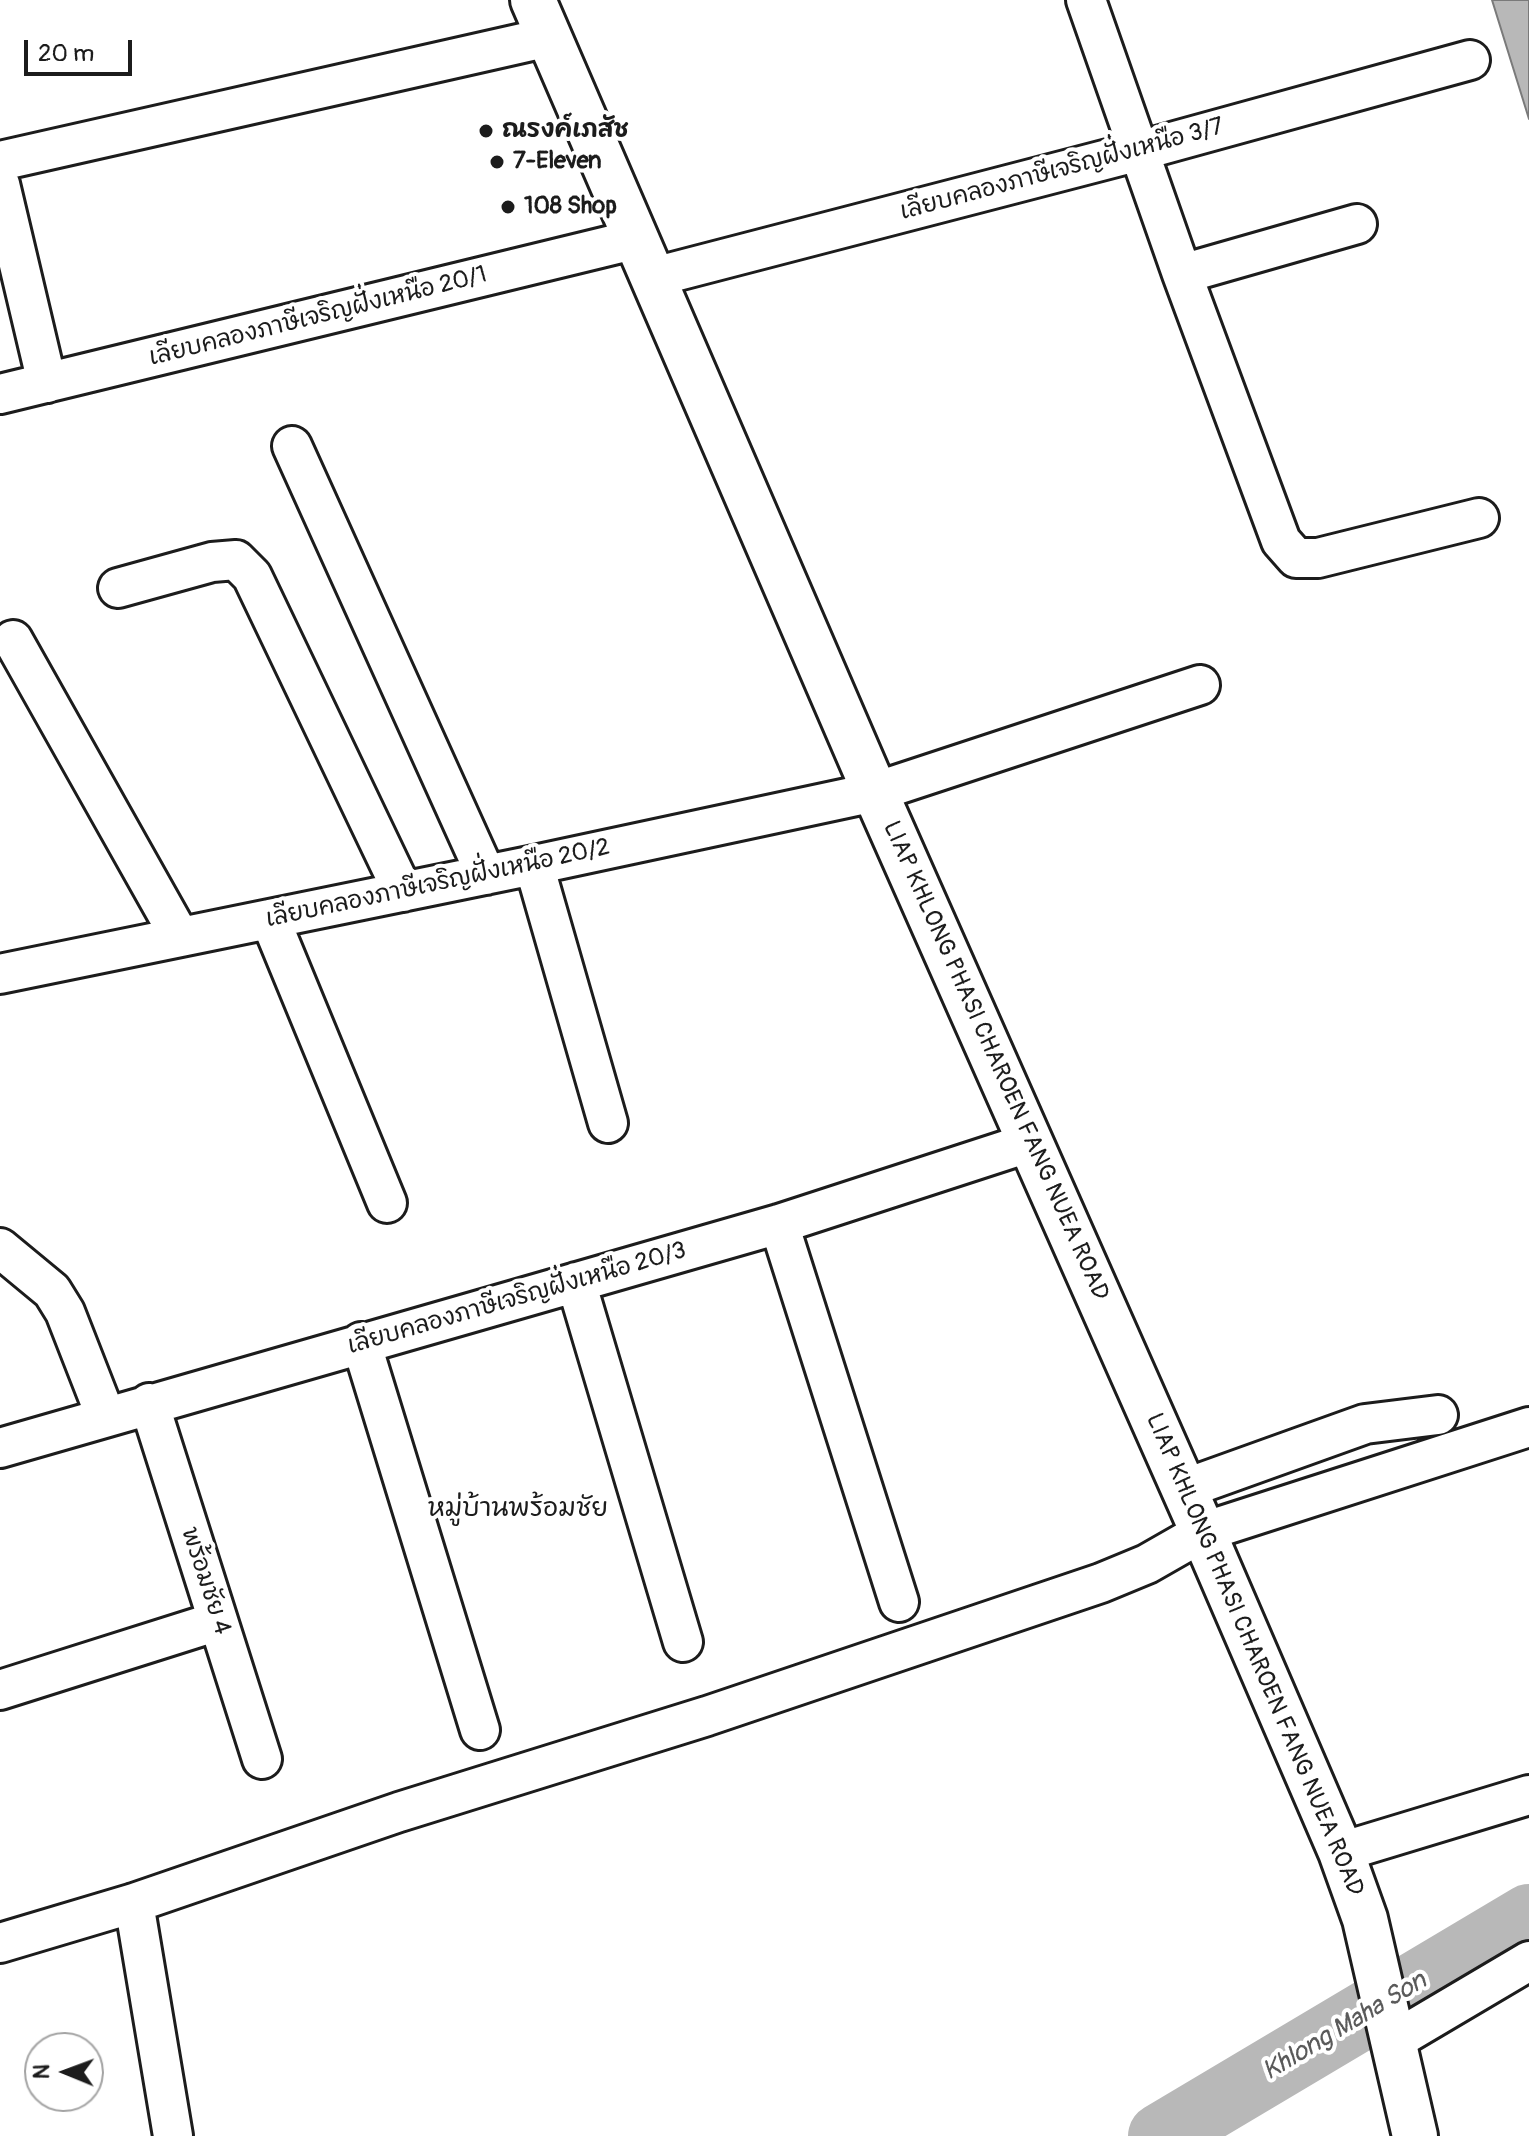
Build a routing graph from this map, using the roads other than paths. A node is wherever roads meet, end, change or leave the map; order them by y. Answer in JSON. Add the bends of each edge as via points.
{"nodes":[{"id":1,"x":1086,"y":0,"type":"edge"},
{"id":2,"x":541,"y":19,"type":"edge"},
{"id":3,"x":1470,"y":60,"type":"dead end"},
{"id":4,"x":1139,"y":151,"type":"junction"},
{"id":5,"x":0,"y":161,"type":"edge"},
{"id":6,"x":0,"y":184,"type":"edge"},
{"id":7,"x":1357,"y":224,"type":"dead end"},
{"id":8,"x":645,"y":258,"type":"junction"},
{"id":9,"x":1182,"y":274,"type":"junction"},
{"id":10,"x":47,"y":383,"type":"junction"},
{"id":11,"x":0,"y":394,"type":"edge"},
{"id":12,"x":292,"y":446,"type":"dead end"},
{"id":13,"x":1479,"y":518,"type":"dead end"},
{"id":14,"x":118,"y":588,"type":"dead end"},
{"id":15,"x":13,"y":640,"type":"dead end"},
{"id":16,"x":1200,"y":685,"type":"dead end"},
{"id":17,"x":875,"y":792,"type":"junction"},
{"id":18,"x":534,"y":865,"type":"junction"},
{"id":19,"x":486,"y":875,"type":"junction"},
{"id":20,"x":403,"y":892,"type":"junction"},
{"id":21,"x":270,"y":919,"type":"junction"},
{"id":22,"x":180,"y":937,"type":"junction"},
{"id":23,"x":0,"y":974,"type":"edge"},
{"id":24,"x":608,"y":1123,"type":"dead end"},
{"id":25,"x":1031,"y":1142,"type":"junction"},
{"id":26,"x":387,"y":1203,"type":"dead end"},
{"id":27,"x":779,"y":1224,"type":"junction"},
{"id":28,"x":0,"y":1248,"type":"edge"},
{"id":29,"x":576,"y":1282,"type":"junction"},
{"id":30,"x":361,"y":1342,"type":"junction"},
{"id":31,"x":149,"y":1403,"type":"junction"},
{"id":32,"x":1438,"y":1415,"type":"dead end"},
{"id":33,"x":106,"y":1417,"type":"junction"},
{"id":34,"x":1529,"y":1427,"type":"edge"},
{"id":35,"x":0,"y":1448,"type":"edge"},
{"id":36,"x":1184,"y":1489,"type":"junction"},
{"id":37,"x":1203,"y":1532,"type":"junction"},
{"id":38,"x":899,"y":1602,"type":"dead end"},
{"id":39,"x":218,"y":1621,"type":"junction"},
{"id":40,"x":683,"y":1642,"type":"dead end"},
{"id":41,"x":0,"y":1690,"type":"edge"},
{"id":42,"x":480,"y":1730,"type":"dead end"},
{"id":43,"x":262,"y":1759,"type":"dead end"},
{"id":44,"x":1529,"y":1795,"type":"edge"},
{"id":45,"x":1341,"y":1852,"type":"junction"},
{"id":46,"x":134,"y":1903,"type":"junction"},
{"id":47,"x":0,"y":1943,"type":"edge"},
{"id":48,"x":1529,"y":1961,"type":"edge"},
{"id":49,"x":1390,"y":2035,"type":"junction"},
{"id":50,"x":173,"y":2136,"type":"edge"},
{"id":51,"x":1415,"y":2136,"type":"edge"}],
"edges":[{"from":1,"to":4,"type":"street"},
{"from":2,"to":5,"type":"street"},
{"from":2,"to":8,"type":"main road","name":"LIAP KHLONG PHASI CHAROEN FANG NUEA ROAD"},
{"from":3,"to":4,"type":"street","name":"เลียบคลองภาษีเจริญฝั่งเหนือ 3/7"},
{"from":4,"to":8,"type":"street","name":"เลียบคลองภาษีเจริญฝั่งเหนือ 3/7"},
{"from":4,"to":9,"type":"street"},
{"from":6,"to":10,"type":"street"},
{"from":7,"to":9,"type":"street"},
{"from":8,"to":10,"type":"street","name":"เลียบคลองภาษีเจริญฝั่งเหนือ 20/1"},
{"from":8,"to":17,"type":"main road","name":"LIAP KHLONG PHASI CHAROEN FANG NUEA ROAD"},
{"from":9,"to":13,"type":"street","via":[[1281,541],[1296,558],[1318,558]]},
{"from":10,"to":11,"type":"street","name":"เลียบคลองภาษีเจริญฝั่งเหนือ 20/1"},
{"from":12,"to":19,"type":"street"},
{"from":14,"to":20,"type":"street","via":[[212,562],[236,560],[252,576]]},
{"from":15,"to":22,"type":"street"},
{"from":16,"to":17,"type":"street","name":"เลียบคลองภาษีเจริญฝั่งเหนือ 20/2"},
{"from":17,"to":18,"type":"street","name":"เลียบคลองภาษีเจริญฝั่งเหนือ 20/2"},
{"from":17,"to":25,"type":"main road","name":"LIAP KHLONG PHASI CHAROEN FANG NUEA ROAD"},
{"from":18,"to":19,"type":"street","name":"เลียบคลองภาษีเจริญฝั่งเหนือ 20/2"},
{"from":18,"to":24,"type":"street"},
{"from":19,"to":20,"type":"street","name":"เลียบคลองภาษีเจริญฝั่งเหนือ 20/2"},
{"from":20,"to":21,"type":"street","name":"เลียบคลองภาษีเจริญฝั่งเหนือ 20/2"},
{"from":21,"to":22,"type":"street","name":"เลียบคลองภาษีเจริญฝั่งเหนือ 20/2"},
{"from":21,"to":26,"type":"street"},
{"from":22,"to":23,"type":"street","name":"เลียบคลองภาษีเจริญฝั่งเหนือ 20/2"},
{"from":25,"to":27,"type":"street","name":"เลียบคลองภาษีเจริญฝั่งเหนือ 20/3"},
{"from":25,"to":36,"type":"main road","name":"LIAP KHLONG PHASI CHAROEN FANG NUEA ROAD"},
{"from":27,"to":29,"type":"street","name":"เลียบคลองภาษีเจริญฝั่งเหนือ 20/3"},
{"from":27,"to":38,"type":"street"},
{"from":28,"to":33,"type":"street","via":[[52,1291]]},
{"from":29,"to":30,"type":"street","name":"เลียบคลองภาษีเจริญฝั่งเหนือ 20/3"},
{"from":29,"to":40,"type":"street"},
{"from":30,"to":31,"type":"street","name":"เลียบคลองภาษีเจริญฝั่งเหนือ 20/3"},
{"from":30,"to":42,"type":"street"},
{"from":31,"to":33,"type":"street","name":"เลียบคลองภาษีเจริญฝั่งเหนือ 20/3"},
{"from":31,"to":39,"type":"street","name":"พร้อมชัย 4"},
{"from":32,"to":36,"type":"street","via":[[1365,1424]]},
{"from":33,"to":35,"type":"street","name":"เลียบคลองภาษีเจริญฝั่งเหนือ 20/3"},
{"from":34,"to":37,"type":"street"},
{"from":36,"to":37,"type":"main road","name":"LIAP KHLONG PHASI CHAROEN FANG NUEA ROAD"},
{"from":37,"to":45,"type":"main road","name":"LIAP KHLONG PHASI CHAROEN FANG NUEA ROAD"},
{"from":37,"to":46,"type":"street","via":[[1101,1583]]},
{"from":39,"to":41,"type":"street"},
{"from":39,"to":43,"type":"street","name":"พร้อมชัย 4"},
{"from":44,"to":45,"type":"street"},
{"from":45,"to":49,"type":"main road","name":"LIAP KHLONG PHASI CHAROEN FANG NUEA ROAD","via":[[1365,1919]]},
{"from":46,"to":47,"type":"street"},
{"from":46,"to":50,"type":"street"},
{"from":48,"to":49,"type":"street"},
{"from":49,"to":51,"type":"main road","name":"LIAP KHLONG PHASI CHAROEN FANG NUEA ROAD"}]}
